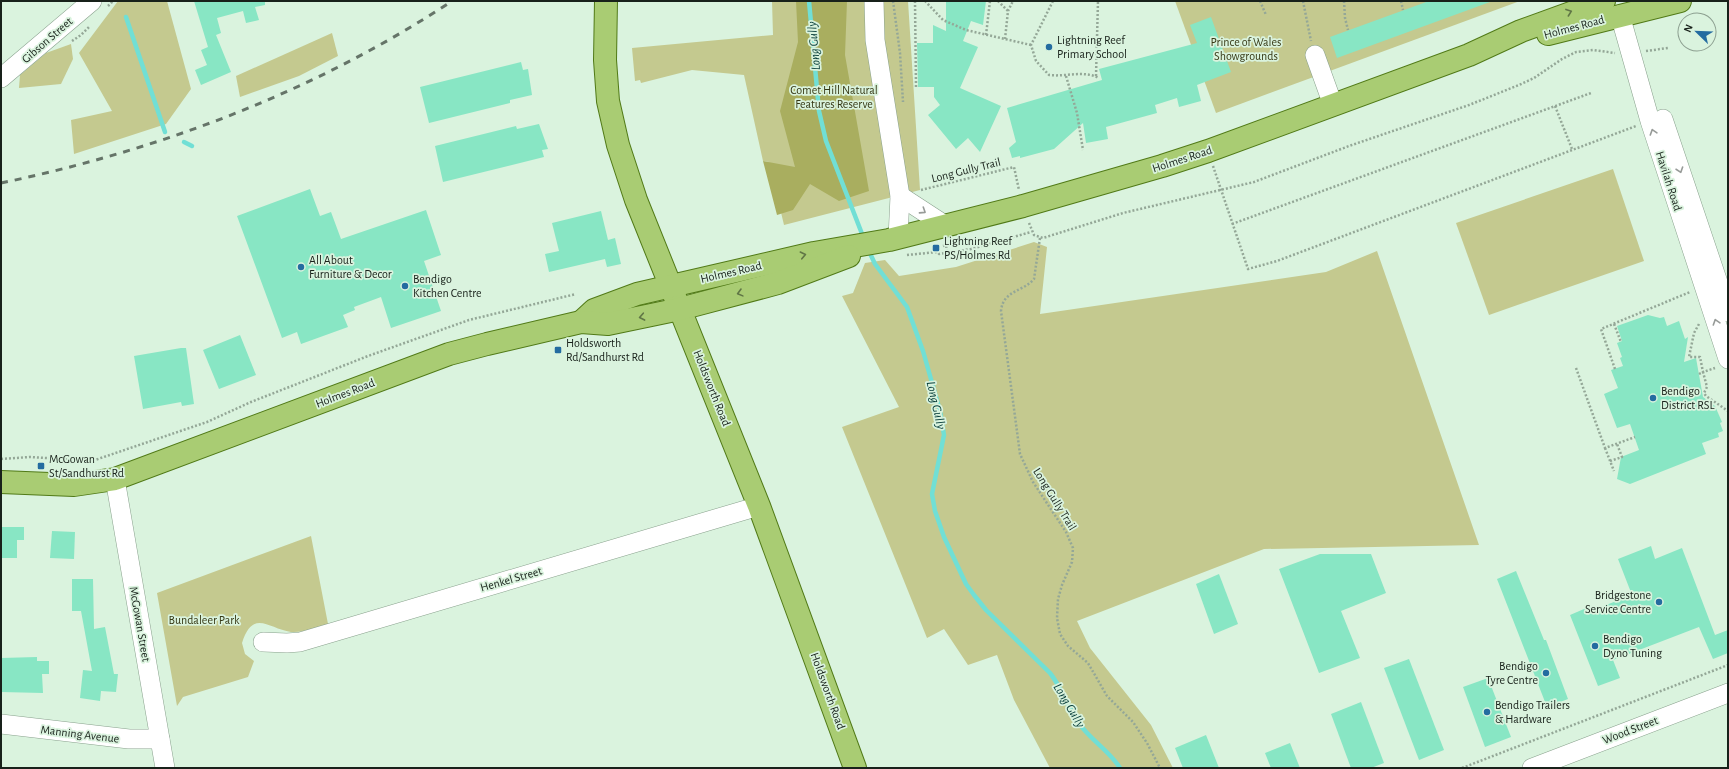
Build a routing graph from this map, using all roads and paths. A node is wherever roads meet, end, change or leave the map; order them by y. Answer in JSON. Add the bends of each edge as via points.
{"nodes":[{"id":1,"x":92,"y":1,"type":"edge"},
{"id":2,"x":606,"y":1,"type":"edge"},
{"id":3,"x":874,"y":1,"type":"edge"},
{"id":4,"x":915,"y":1,"type":"edge"},
{"id":5,"x":925,"y":1,"type":"edge"},
{"id":6,"x":990,"y":1,"type":"edge"},
{"id":7,"x":998,"y":1,"type":"edge"},
{"id":8,"x":1013,"y":1,"type":"edge"},
{"id":9,"x":1053,"y":1,"type":"edge"},
{"id":10,"x":1098,"y":1,"type":"edge"},
{"id":11,"x":1260,"y":1,"type":"edge"},
{"id":12,"x":1303,"y":1,"type":"edge"},
{"id":13,"x":1344,"y":1,"type":"edge"},
{"id":14,"x":1401,"y":1,"type":"edge"},
{"id":15,"x":1680,"y":1,"type":"edge"},
{"id":16,"x":1621,"y":6,"type":"edge"},
{"id":17,"x":1403,"y":10,"type":"dead end"},
{"id":18,"x":1008,"y":11,"type":"junction"},
{"id":19,"x":1266,"y":15,"type":"dead end"},
{"id":20,"x":1348,"y":30,"type":"dead end"},
{"id":21,"x":986,"y":35,"type":"junction"},
{"id":22,"x":1005,"y":39,"type":"junction"},
{"id":23,"x":1031,"y":46,"type":"junction"},
{"id":24,"x":1668,"y":48,"type":"dead end"},
{"id":25,"x":1650,"y":50,"type":"dead end"},
{"id":26,"x":1629,"y":53,"type":"junction"},
{"id":27,"x":1315,"y":55,"type":"joint"},
{"id":28,"x":1066,"y":76,"type":"junction"},
{"id":29,"x":1,"y":78,"type":"edge"},
{"id":30,"x":916,"y":87,"type":"dead end"},
{"id":31,"x":1591,"y":93,"type":"dead end"},
{"id":32,"x":1333,"y":105,"type":"junction"},
{"id":33,"x":1555,"y":106,"type":"junction"},
{"id":34,"x":1650,"y":121,"type":"junction"},
{"id":35,"x":1572,"y":149,"type":"junction"},
{"id":36,"x":1083,"y":150,"type":"dead end"},
{"id":37,"x":1208,"y":151,"type":"junction"},
{"id":38,"x":1017,"y":177,"type":"dead end"},
{"id":39,"x":1221,"y":190,"type":"junction"},
{"id":40,"x":920,"y":191,"type":"dead end"},
{"id":41,"x":900,"y":196,"type":"junction"},
{"id":42,"x":1232,"y":224,"type":"junction"},
{"id":43,"x":1029,"y":225,"type":"dead end"},
{"id":44,"x":946,"y":226,"type":"junction"},
{"id":45,"x":1031,"y":232,"type":"junction"},
{"id":46,"x":1040,"y":238,"type":"junction"},
{"id":47,"x":878,"y":245,"type":"junction"},
{"id":48,"x":937,"y":252,"type":"junction"},
{"id":49,"x":947,"y":252,"type":"junction"},
{"id":50,"x":670,"y":286,"type":"junction"},
{"id":51,"x":1690,"y":292,"type":"dead end"},
{"id":52,"x":576,"y":294,"type":"dead end"},
{"id":53,"x":680,"y":309,"type":"junction"},
{"id":54,"x":1728,"y":312,"type":"edge"},
{"id":55,"x":581,"y":322,"type":"junction"},
{"id":56,"x":1614,"y":324,"type":"junction"},
{"id":57,"x":1699,"y":324,"type":"dead end"},
{"id":58,"x":1620,"y":342,"type":"dead end"},
{"id":59,"x":1721,"y":363,"type":"edge"},
{"id":60,"x":1576,"y":368,"type":"dead end"},
{"id":61,"x":1615,"y":369,"type":"dead end"},
{"id":62,"x":1703,"y":372,"type":"junction"},
{"id":63,"x":1699,"y":374,"type":"dead end"},
{"id":64,"x":1728,"y":411,"type":"edge"},
{"id":65,"x":1635,"y":438,"type":"dead end"},
{"id":66,"x":1617,"y":444,"type":"junction"},
{"id":67,"x":1605,"y":448,"type":"junction"},
{"id":68,"x":1,"y":459,"type":"edge"},
{"id":69,"x":1610,"y":461,"type":"junction"},
{"id":70,"x":1614,"y":471,"type":"dead end"},
{"id":71,"x":115,"y":479,"type":"junction"},
{"id":72,"x":1,"y":482,"type":"edge"},
{"id":73,"x":759,"y":506,"type":"junction"},
{"id":74,"x":262,"y":642,"type":"dead end"},
{"id":75,"x":1728,"y":665,"type":"edge"},
{"id":76,"x":1728,"y":693,"type":"edge"},
{"id":77,"x":1,"y":724,"type":"edge"},
{"id":78,"x":160,"y":739,"type":"junction"},
{"id":79,"x":165,"y":768,"type":"edge"},
{"id":80,"x":855,"y":768,"type":"edge"},
{"id":81,"x":1160,"y":768,"type":"edge"},
{"id":82,"x":1462,"y":768,"type":"edge"},
{"id":83,"x":1532,"y":768,"type":"edge"}],
"edges":[{"from":1,"to":29,"type":"street","name":"Gibson Street"},
{"from":2,"to":50,"type":"main road","name":"Holdsworth Road","via":[[605,75],[612,121],[636,200]]},
{"from":3,"to":41,"type":"street","via":[[875,40]]},
{"from":4,"to":30,"type":"path"},
{"from":5,"to":21,"type":"path","via":[[943,20]]},
{"from":6,"to":21,"type":"path"},
{"from":7,"to":18,"type":"path"},
{"from":8,"to":18,"type":"path"},
{"from":9,"to":23,"type":"path"},
{"from":10,"to":28,"type":"path","via":[[1097,77],[1088,73]]},
{"from":11,"to":19,"type":"path"},
{"from":12,"to":27,"type":"path"},
{"from":13,"to":20,"type":"path","via":[[1344,18]]},
{"from":14,"to":17,"type":"path"},
{"from":15,"to":16,"type":"main road","name":"Holmes Road"},
{"from":16,"to":26,"type":"street","name":"Havilah Road"},
{"from":16,"to":32,"type":"main road","name":"Holmes Road","via":[[1512,45],[1468,55]]},
{"from":16,"to":54,"type":"street","name":"Havilah Road","one_way":true,"via":[[1644,64]]},
{"from":18,"to":22,"type":"path"},
{"from":21,"to":22,"type":"path"},
{"from":22,"to":23,"type":"path"},
{"from":23,"to":28,"type":"path","via":[[1036,61],[1043,70],[1049,75]]},
{"from":24,"to":25,"type":"path"},
{"from":26,"to":34,"type":"street","name":"Havilah Road"},
{"from":26,"to":39,"type":"path","via":[[1593,50],[1576,52],[1534,78],[1468,105],[1254,182]]},
{"from":27,"to":32,"type":"street"},
{"from":28,"to":36,"type":"path","via":[[1077,113]]},
{"from":31,"to":33,"type":"path"},
{"from":32,"to":37,"type":"main road","name":"Holmes Road"},
{"from":33,"to":35,"type":"path"},
{"from":33,"to":42,"type":"path"},
{"from":34,"to":35,"type":"path"},
{"from":59,"to":34,"type":"street","name":"Havilah Road","one_way":true},
{"from":35,"to":42,"type":"path","via":[[1277,261],[1248,269]]},
{"from":37,"to":39,"type":"path"},
{"from":37,"to":44,"type":"main road","name":"Holmes Road"},
{"from":38,"to":40,"type":"path","name":"Long Gully Trail","via":[[1014,167]]},
{"from":39,"to":42,"type":"path"},
{"from":39,"to":46,"type":"path"},
{"from":41,"to":44,"type":"street","one_way":true},
{"from":41,"to":47,"type":"street"},
{"from":43,"to":45,"type":"path"},
{"from":44,"to":47,"type":"main road","name":"Holmes Road"},
{"from":45,"to":46,"type":"path"},
{"from":45,"to":49,"type":"path","via":[[971,249]]},
{"from":46,"to":81,"type":"path","name":"Long Gully Trail","via":[[1034,279],[1008,295],[1001,311],[1020,454],[1033,482],[1066,532],[1073,548],[1072,562],[1059,594],[1057,624],[1065,642],[1088,662],[1104,692],[1133,722]]},
{"from":47,"to":48,"type":"path"},
{"from":50,"to":47,"type":"main road","name":"Holmes Road","one_way":true},
{"from":47,"to":53,"type":"main road","name":"Holmes Road","one_way":true,"via":[[778,283]]},
{"from":48,"to":49,"type":"path"},
{"from":48,"to":49,"type":"path","via":[[936,248],[946,245]]},
{"from":50,"to":53,"type":"main road","name":"Holdsworth Road"},
{"from":50,"to":55,"type":"main road","name":"Holmes Road","via":[[610,303],[594,310]]},
{"from":51,"to":56,"type":"path"},
{"from":52,"to":68,"type":"path","via":[[469,320],[368,356],[207,422],[92,461],[30,457]]},
{"from":53,"to":55,"type":"main road","name":"Holmes Road","one_way":true,"via":[[608,324]]},
{"from":53,"to":73,"type":"main road","name":"Holdsworth Road"},
{"from":55,"to":71,"type":"main road","name":"Holmes Road","via":[[449,354]]},
{"from":56,"to":58,"type":"path"},
{"from":56,"to":61,"type":"path","via":[[1601,329]]},
{"from":57,"to":62,"type":"path","via":[[1694,333],[1689,356],[1700,356]]},
{"from":59,"to":62,"type":"path"},
{"from":60,"to":67,"type":"path"},
{"from":62,"to":63,"type":"path"},
{"from":62,"to":64,"type":"path","via":[[1707,387],[1704,393]]},
{"from":65,"to":66,"type":"path"},
{"from":66,"to":67,"type":"path"},
{"from":66,"to":69,"type":"path","via":[[1622,457]]},
{"from":67,"to":69,"type":"path"},
{"from":69,"to":70,"type":"path"},
{"from":71,"to":72,"type":"main road","name":"Holmes Road","via":[[68,485]]},
{"from":71,"to":78,"type":"street","name":"McGowan Street"},
{"from":73,"to":74,"type":"street","name":"Henkel Street","via":[[300,642]]},
{"from":73,"to":80,"type":"main road","name":"Holdsworth Road"},
{"from":75,"to":82,"type":"path"},
{"from":76,"to":83,"type":"street","name":"Wood Street"},
{"from":77,"to":78,"type":"street","name":"Manning Avenue","via":[[129,739]]},
{"from":78,"to":79,"type":"street","name":"McGowan Street"}]}
